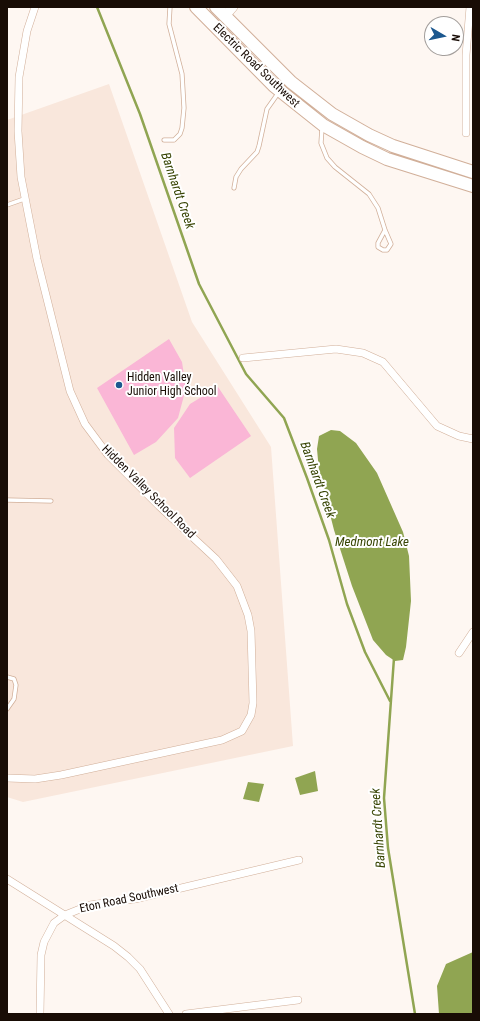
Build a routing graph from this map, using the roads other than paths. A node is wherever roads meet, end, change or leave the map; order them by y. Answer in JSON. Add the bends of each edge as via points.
{"nodes":[{"id":1,"x":35,"y":7,"type":"edge"},
{"id":2,"x":170,"y":7,"type":"edge"},
{"id":3,"x":196,"y":7,"type":"edge"},
{"id":4,"x":216,"y":7,"type":"edge"},
{"id":5,"x":233,"y":7,"type":"edge"},
{"id":6,"x":470,"y":7,"type":"edge"},
{"id":7,"x":225,"y":16,"type":"junction"},
{"id":8,"x":280,"y":91,"type":"junction"},
{"id":9,"x":323,"y":125,"type":"junction"},
{"id":10,"x":466,"y":133,"type":"dead end"},
{"id":11,"x":164,"y":140,"type":"dead end"},
{"id":12,"x":473,"y":172,"type":"edge"},
{"id":13,"x":473,"y":186,"type":"edge"},
{"id":14,"x":234,"y":188,"type":"dead end"},
{"id":15,"x":24,"y":199,"type":"junction"},
{"id":16,"x":7,"y":206,"type":"edge"},
{"id":17,"x":385,"y":230,"type":"junction"},
{"id":18,"x":243,"y":358,"type":"dead end"},
{"id":19,"x":473,"y":439,"type":"edge"},
{"id":20,"x":7,"y":500,"type":"edge"},
{"id":21,"x":51,"y":501,"type":"dead end"},
{"id":22,"x":473,"y":632,"type":"edge"},
{"id":23,"x":459,"y":653,"type":"dead end"},
{"id":24,"x":7,"y":677,"type":"edge"},
{"id":25,"x":7,"y":709,"type":"edge"},
{"id":26,"x":7,"y":778,"type":"edge"},
{"id":27,"x":299,"y":860,"type":"dead end"},
{"id":28,"x":7,"y":879,"type":"edge"},
{"id":29,"x":65,"y":915,"type":"junction"},
{"id":30,"x":298,"y":1000,"type":"dead end"},
{"id":31,"x":40,"y":1014,"type":"edge"},
{"id":32,"x":169,"y":1014,"type":"edge"},
{"id":33,"x":186,"y":1014,"type":"edge"}],
"edges":[{"from":1,"to":15,"type":"street","name":"Hidden Valley School Road","via":[[23,51],[18,104]]},
{"from":2,"to":11,"type":"lane","via":[[169,24],[182,74],[184,108],[180,134],[174,140]]},
{"from":3,"to":8,"type":"main road","name":"Electric Road Southwest"},
{"from":4,"to":7,"type":"main road","name":"Electric Road Southwest"},
{"from":5,"to":7,"type":"street"},
{"from":6,"to":10,"type":"street","via":[[466,55]]},
{"from":7,"to":12,"type":"main road","name":"Electric Road Southwest","via":[[291,82],[332,114],[393,146]]},
{"from":8,"to":9,"type":"main road","name":"Electric Road Southwest"},
{"from":8,"to":14,"type":"lane","via":[[267,108],[257,152],[241,169]]},
{"from":9,"to":13,"type":"main road","name":"Electric Road Southwest","via":[[388,159]]},
{"from":9,"to":17,"type":"lane","via":[[320,136],[325,155],[335,167],[369,194],[378,208]]},
{"from":15,"to":16,"type":"lane"},
{"from":15,"to":26,"type":"street","name":"Hidden Valley School Road","via":[[61,361],[76,408],[90,433],[108,455],[216,560],[237,586],[249,620],[253,660],[253,703],[252,715],[242,731],[222,740],[61,775],[35,779]]},
{"from":17,"to":17,"type":"lane","via":[[391,244],[387,250],[378,247]]},
{"from":18,"to":19,"type":"street","via":[[336,349],[363,353],[387,366],[437,426],[453,434]]},
{"from":20,"to":21,"type":"lane"},
{"from":22,"to":23,"type":"street"},
{"from":24,"to":25,"type":"lane","via":[[14,679],[16,685],[14,699]]},
{"from":27,"to":29,"type":"street","name":"Eton Road Southwest","via":[[135,899],[90,905]]},
{"from":28,"to":29,"type":"street"},
{"from":29,"to":31,"type":"street","name":"Eton Road Southwest","via":[[54,923],[44,942],[41,955]]},
{"from":29,"to":32,"type":"street","via":[[128,957],[140,969]]},
{"from":30,"to":33,"type":"street"}]}
